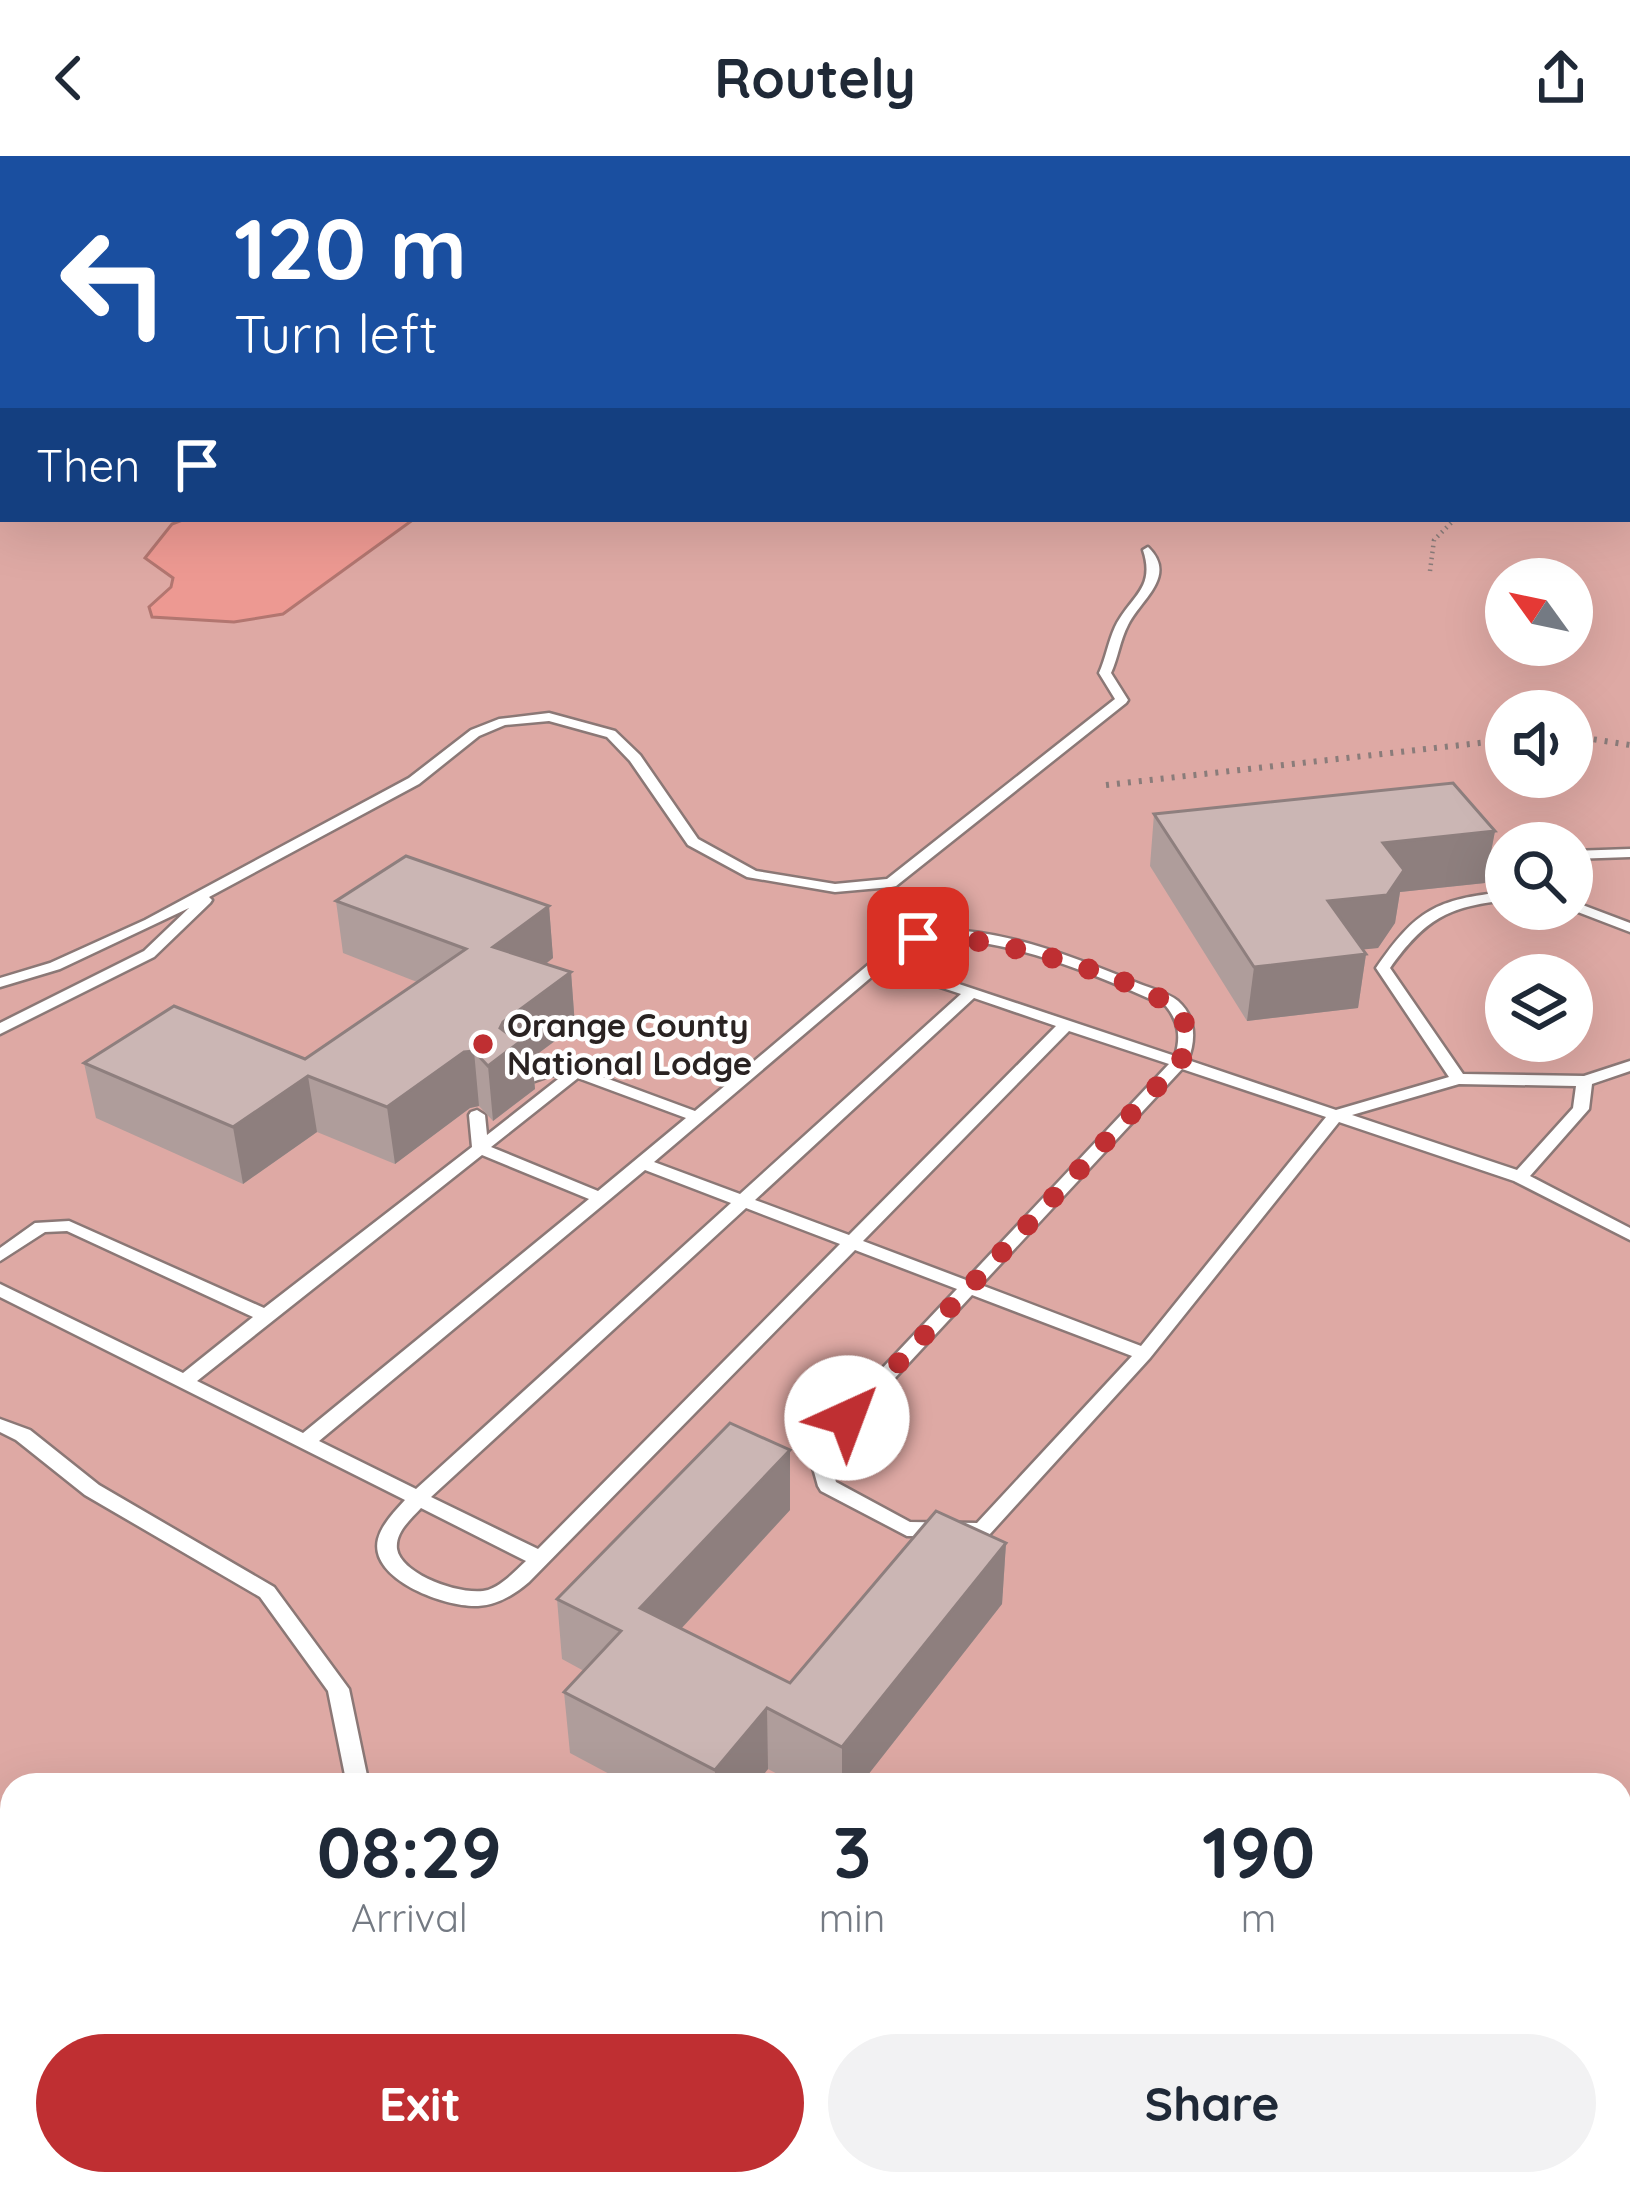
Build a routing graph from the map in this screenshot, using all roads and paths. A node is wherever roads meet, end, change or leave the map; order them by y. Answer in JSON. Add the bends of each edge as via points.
{"nodes":[{"id":1,"x":1452,"y":522,"type":"edge"},
{"id":2,"x":1148,"y":550,"type":"dead end"},
{"id":3,"x":1430,"y":571,"type":"dead end"},
{"id":4,"x":1593,"y":739,"type":"edge"},
{"id":5,"x":1485,"y":742,"type":"edge"},
{"id":6,"x":1630,"y":745,"type":"edge"},
{"id":7,"x":1106,"y":785,"type":"dead end"},
{"id":8,"x":1630,"y":853,"type":"edge"},
{"id":9,"x":1593,"y":854,"type":"edge"},
{"id":10,"x":219,"y":887,"type":"junction"},
{"id":11,"x":1485,"y":900,"type":"edge"},
{"id":12,"x":1593,"y":913,"type":"edge"},
{"id":13,"x":1630,"y":928,"type":"edge"},
{"id":14,"x":880,"y":962,"type":"junction"},
{"id":15,"x":0,"y":983,"type":"edge"},
{"id":16,"x":973,"y":992,"type":"junction"},
{"id":17,"x":1067,"y":1024,"type":"junction"},
{"id":18,"x":0,"y":1029,"type":"edge"},
{"id":19,"x":1180,"y":1062,"type":"junction"},
{"id":20,"x":1628,"y":1062,"type":"edge"},
{"id":21,"x":576,"y":1072,"type":"junction"},
{"id":22,"x":1458,"y":1079,"type":"junction"},
{"id":23,"x":1585,"y":1081,"type":"junction"},
{"id":24,"x":518,"y":1082,"type":"edge"},
{"id":25,"x":477,"y":1115,"type":"dead end"},
{"id":26,"x":1336,"y":1115,"type":"junction"},
{"id":27,"x":697,"y":1117,"type":"junction"},
{"id":28,"x":480,"y":1148,"type":"junction"},
{"id":29,"x":643,"y":1163,"type":"junction"},
{"id":30,"x":1520,"y":1177,"type":"junction"},
{"id":31,"x":600,"y":1198,"type":"junction"},
{"id":32,"x":745,"y":1201,"type":"junction"},
{"id":33,"x":1630,"y":1234,"type":"edge"},
{"id":34,"x":854,"y":1242,"type":"junction"},
{"id":35,"x":0,"y":1256,"type":"edge"},
{"id":36,"x":968,"y":1286,"type":"junction"},
{"id":37,"x":0,"y":1290,"type":"edge"},
{"id":38,"x":266,"y":1316,"type":"junction"},
{"id":39,"x":1144,"y":1354,"type":"junction"},
{"id":40,"x":184,"y":1382,"type":"junction"},
{"id":41,"x":0,"y":1425,"type":"edge"},
{"id":42,"x":305,"y":1442,"type":"junction"},
{"id":43,"x":420,"y":1496,"type":"junction"},
{"id":44,"x":540,"y":1559,"type":"junction"},
{"id":45,"x":356,"y":1773,"type":"edge"}],
"edges":[{"from":1,"to":3,"type":"path","via":[[1434,540]]},
{"from":2,"to":10,"type":"lane","via":[[1156,566],[1150,590],[1120,628],[1105,673],[1122,700],[891,884],[835,888],[752,874],[693,842],[611,734],[549,717],[475,733],[414,781]]},
{"from":4,"to":6,"type":"path"},
{"from":5,"to":7,"type":"path"},
{"from":8,"to":9,"type":"lane"},
{"from":10,"to":15,"type":"lane","via":[[100,947]]},
{"from":10,"to":18,"type":"lane","via":[[149,954]]},
{"from":11,"to":22,"type":"lane","via":[[1436,908],[1383,968]]},
{"from":12,"to":13,"type":"lane"},
{"from":14,"to":16,"type":"lane"},
{"from":14,"to":19,"type":"lane","via":[[918,938],[959,934],[1131,987],[1183,1015],[1188,1046]]},
{"from":14,"to":27,"type":"lane"},
{"from":16,"to":17,"type":"lane"},
{"from":16,"to":32,"type":"lane"},
{"from":17,"to":19,"type":"lane"},
{"from":17,"to":34,"type":"lane"},
{"from":19,"to":26,"type":"lane"},
{"from":19,"to":36,"type":"lane"},
{"from":20,"to":23,"type":"lane"},
{"from":21,"to":24,"type":"lane","via":[[550,1070]]},
{"from":21,"to":27,"type":"lane"},
{"from":21,"to":28,"type":"lane"},
{"from":22,"to":23,"type":"lane"},
{"from":22,"to":26,"type":"lane"},
{"from":23,"to":30,"type":"lane","via":[[1581,1109]]},
{"from":25,"to":28,"type":"lane"},
{"from":26,"to":30,"type":"lane"},
{"from":26,"to":39,"type":"lane"},
{"from":27,"to":29,"type":"lane"},
{"from":28,"to":31,"type":"lane"},
{"from":28,"to":38,"type":"lane"},
{"from":29,"to":31,"type":"lane"},
{"from":29,"to":32,"type":"lane"},
{"from":30,"to":33,"type":"lane"},
{"from":31,"to":42,"type":"lane"},
{"from":32,"to":34,"type":"lane"},
{"from":32,"to":43,"type":"lane"},
{"from":34,"to":36,"type":"lane"},
{"from":34,"to":44,"type":"lane"},
{"from":35,"to":38,"type":"lane","via":[[41,1227],[69,1226]]},
{"from":36,"to":39,"type":"lane"},
{"from":36,"to":39,"type":"lane","via":[[817,1450],[828,1486],[908,1529],[982,1530]]},
{"from":37,"to":40,"type":"lane"},
{"from":38,"to":40,"type":"lane"},
{"from":40,"to":42,"type":"lane"},
{"from":41,"to":45,"type":"lane","via":[[92,1490],[267,1592],[338,1689]]},
{"from":42,"to":43,"type":"lane"},
{"from":43,"to":44,"type":"lane"},
{"from":43,"to":44,"type":"lane","via":[[387,1543],[388,1556],[424,1585],[484,1599]]}]}
